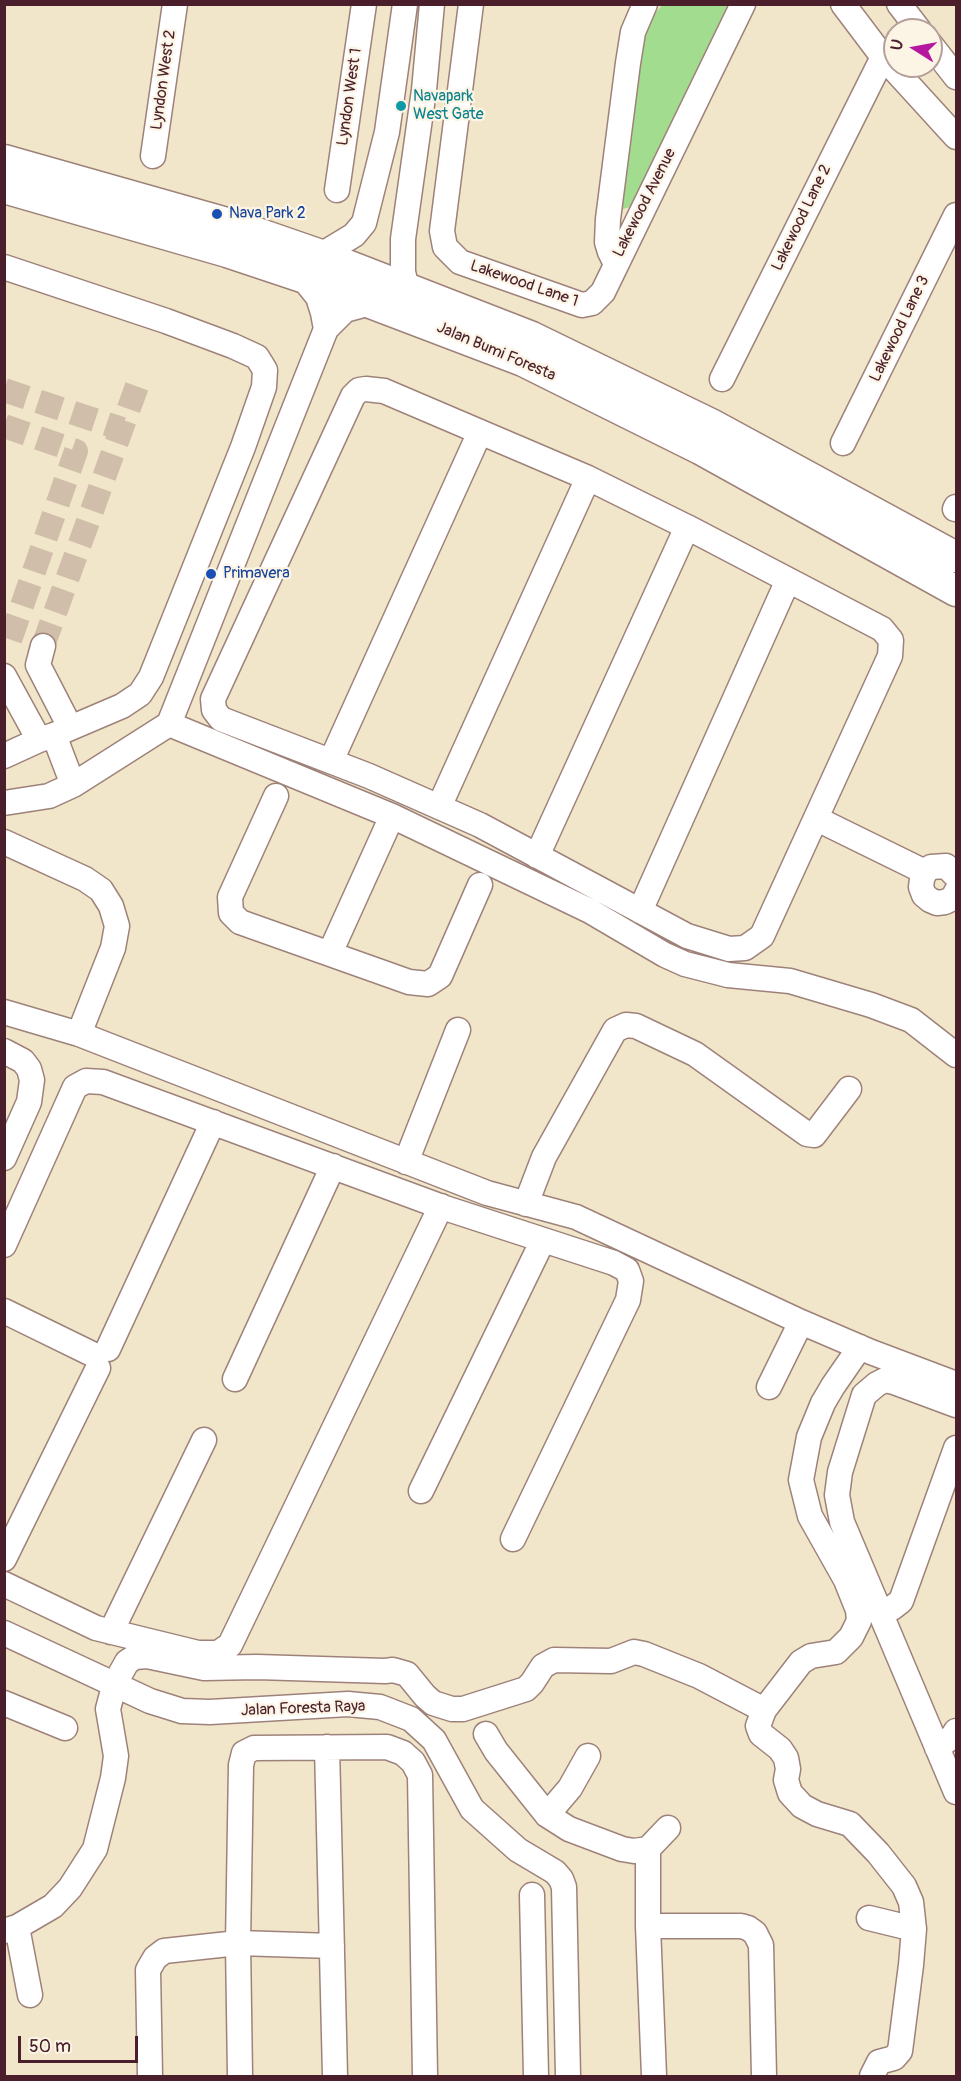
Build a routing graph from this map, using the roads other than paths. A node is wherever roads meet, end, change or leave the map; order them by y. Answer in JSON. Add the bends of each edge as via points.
{"nodes":[{"id":1,"x":175,"y":4,"type":"edge"},
{"id":2,"x":364,"y":4,"type":"edge"},
{"id":3,"x":405,"y":4,"type":"edge"},
{"id":4,"x":432,"y":4,"type":"edge"},
{"id":5,"x":471,"y":4,"type":"edge"},
{"id":6,"x":645,"y":4,"type":"edge"},
{"id":7,"x":743,"y":4,"type":"edge"},
{"id":8,"x":843,"y":4,"type":"edge"},
{"id":9,"x":899,"y":4,"type":"edge"},
{"id":10,"x":910,"y":18,"type":"edge"},
{"id":11,"x":883,"y":57,"type":"joint"},
{"id":12,"x":943,"y":60,"type":"edge"},
{"id":13,"x":957,"y":77,"type":"edge"},
{"id":14,"x":902,"y":78,"type":"edge"},
{"id":15,"x":395,"y":87,"type":"junction"},
{"id":16,"x":424,"y":90,"type":"junction"},
{"id":17,"x":387,"y":132,"type":"junction"},
{"id":18,"x":418,"y":137,"type":"junction"},
{"id":19,"x":957,"y":137,"type":"edge"},
{"id":20,"x":153,"y":156,"type":"dead end"},
{"id":21,"x":4,"y":160,"type":"edge"},
{"id":22,"x":4,"y":188,"type":"edge"},
{"id":23,"x":337,"y":190,"type":"dead end"},
{"id":24,"x":957,"y":215,"type":"edge"},
{"id":25,"x":616,"y":264,"type":"junction"},
{"id":26,"x":311,"y":266,"type":"junction"},
{"id":27,"x":4,"y":267,"type":"edge"},
{"id":28,"x":407,"y":289,"type":"junction"},
{"id":29,"x":371,"y":303,"type":"junction"},
{"id":30,"x":326,"y":329,"type":"junction"},
{"id":31,"x":722,"y":379,"type":"dead end"},
{"id":32,"x":480,"y":432,"type":"junction"},
{"id":33,"x":705,"y":436,"type":"junction"},
{"id":34,"x":843,"y":443,"type":"dead end"},
{"id":35,"x":588,"y":478,"type":"junction"},
{"id":36,"x":687,"y":527,"type":"junction"},
{"id":37,"x":957,"y":557,"type":"edge"},
{"id":38,"x":789,"y":580,"type":"junction"},
{"id":39,"x":957,"y":591,"type":"edge"},
{"id":40,"x":43,"y":646,"type":"tunnel mouth"},
{"id":41,"x":4,"y":676,"type":"edge"},
{"id":42,"x":169,"y":724,"type":"junction"},
{"id":43,"x":54,"y":734,"type":"junction"},
{"id":44,"x":4,"y":756,"type":"edge"},
{"id":45,"x":331,"y":761,"type":"junction"},
{"id":46,"x":73,"y":785,"type":"junction"},
{"id":47,"x":276,"y":796,"type":"dead end"},
{"id":48,"x":4,"y":803,"type":"edge"},
{"id":49,"x":439,"y":807,"type":"junction"},
{"id":50,"x":393,"y":816,"type":"junction"},
{"id":51,"x":817,"y":819,"type":"junction"},
{"id":52,"x":4,"y":842,"type":"edge"},
{"id":53,"x":537,"y":855,"type":"junction"},
{"id":54,"x":925,"y":872,"type":"junction"},
{"id":55,"x":955,"y":875,"type":"edge"},
{"id":56,"x":480,"y":885,"type":"dead end"},
{"id":57,"x":640,"y":911,"type":"junction"},
{"id":58,"x":330,"y":953,"type":"junction"},
{"id":59,"x":4,"y":1012,"type":"edge"},
{"id":60,"x":458,"y":1030,"type":"dead end"},
{"id":61,"x":79,"y":1034,"type":"junction"},
{"id":62,"x":4,"y":1052,"type":"edge"},
{"id":63,"x":957,"y":1055,"type":"edge"},
{"id":64,"x":849,"y":1089,"type":"dead end"},
{"id":65,"x":213,"y":1122,"type":"junction"},
{"id":66,"x":4,"y":1158,"type":"edge"},
{"id":67,"x":406,"y":1162,"type":"junction"},
{"id":68,"x":333,"y":1167,"type":"junction"},
{"id":69,"x":526,"y":1204,"type":"junction"},
{"id":70,"x":441,"y":1206,"type":"junction"},
{"id":71,"x":543,"y":1240,"type":"junction"},
{"id":72,"x":4,"y":1245,"type":"edge"},
{"id":73,"x":4,"y":1311,"type":"edge"},
{"id":74,"x":801,"y":1322,"type":"junction"},
{"id":75,"x":860,"y":1347,"type":"junction"},
{"id":76,"x":99,"y":1357,"type":"junction"},
{"id":77,"x":235,"y":1379,"type":"dead end"},
{"id":78,"x":957,"y":1384,"type":"edge"},
{"id":79,"x":769,"y":1387,"type":"dead end"},
{"id":80,"x":957,"y":1405,"type":"edge"},
{"id":81,"x":204,"y":1440,"type":"dead end"},
{"id":82,"x":957,"y":1448,"type":"edge"},
{"id":83,"x":421,"y":1491,"type":"dead end"},
{"id":84,"x":513,"y":1539,"type":"dead end"},
{"id":85,"x":4,"y":1560,"type":"edge"},
{"id":86,"x":4,"y":1584,"type":"edge"},
{"id":87,"x":879,"y":1609,"type":"junction"},
{"id":88,"x":111,"y":1632,"type":"junction"},
{"id":89,"x":4,"y":1633,"type":"edge"},
{"id":90,"x":4,"y":1703,"type":"edge"},
{"id":91,"x":764,"y":1710,"type":"junction"},
{"id":92,"x":65,"y":1728,"type":"dead end"},
{"id":93,"x":957,"y":1731,"type":"edge"},
{"id":94,"x":486,"y":1734,"type":"dead end"},
{"id":95,"x":327,"y":1748,"type":"junction"},
{"id":96,"x":938,"y":1748,"type":"junction"},
{"id":97,"x":588,"y":1756,"type":"dead end"},
{"id":98,"x":957,"y":1792,"type":"edge"},
{"id":99,"x":547,"y":1815,"type":"junction"},
{"id":100,"x":668,"y":1828,"type":"dead end"},
{"id":101,"x":648,"y":1848,"type":"junction"},
{"id":102,"x":532,"y":1895,"type":"dead end"},
{"id":103,"x":869,"y":1918,"type":"dead end"},
{"id":104,"x":648,"y":1926,"type":"junction"},
{"id":105,"x":11,"y":1929,"type":"edge"},
{"id":106,"x":914,"y":1929,"type":"junction"},
{"id":107,"x":238,"y":1943,"type":"junction"},
{"id":108,"x":332,"y":1946,"type":"junction"},
{"id":109,"x":30,"y":1995,"type":"dead end"},
{"id":110,"x":150,"y":2076,"type":"edge"},
{"id":111,"x":240,"y":2076,"type":"edge"},
{"id":112,"x":335,"y":2076,"type":"edge"},
{"id":113,"x":425,"y":2076,"type":"edge"},
{"id":114,"x":537,"y":2076,"type":"edge"},
{"id":115,"x":568,"y":2076,"type":"edge"},
{"id":116,"x":654,"y":2076,"type":"edge"},
{"id":117,"x":764,"y":2076,"type":"edge"},
{"id":118,"x":872,"y":2076,"type":"edge"}],
"edges":[{"from":1,"to":20,"type":"street","name":"Lyndon West 2"},
{"from":2,"to":23,"type":"street","name":"Lyndon West 1"},
{"from":3,"to":15,"type":"street"},
{"from":4,"to":16,"type":"street"},
{"from":5,"to":25,"type":"street","name":"Lakewood Lane 1","via":[[442,231],[445,247],[460,262],[582,305],[592,303],[603,292]]},
{"from":6,"to":25,"type":"street","name":"Lakewood Avenue","via":[[633,32],[608,219],[607,242]]},
{"from":7,"to":25,"type":"street","name":"Lakewood Avenue"},
{"from":8,"to":11,"type":"street"},
{"from":9,"to":10,"type":"street"},
{"from":11,"to":31,"type":"street","name":"Lakewood Lane 2"},
{"from":12,"to":13,"type":"street"},
{"from":14,"to":19,"type":"street"},
{"from":15,"to":16,"type":"street"},
{"from":15,"to":17,"type":"street"},
{"from":16,"to":18,"type":"street"},
{"from":17,"to":18,"type":"street"},
{"from":17,"to":26,"type":"street","via":[[364,223],[354,235]]},
{"from":18,"to":28,"type":"street","via":[[403,239]]},
{"from":21,"to":26,"type":"main road","name":"Jalan Bumi Foresta","via":[[237,226]]},
{"from":22,"to":26,"type":"main road","name":"Jalan Bumi Foresta","via":[[227,252]]},
{"from":24,"to":34,"type":"street","name":"Lakewood Lane 3"},
{"from":26,"to":28,"type":"main road","name":"Jalan Bumi Foresta"},
{"from":26,"to":29,"type":"main road","name":"Jalan Bumi Foresta"},
{"from":26,"to":30,"type":"street"},
{"from":27,"to":43,"type":"street","via":[[233,346],[257,357],[265,370],[264,387],[243,447],[151,677],[140,694],[122,706]]},
{"from":28,"to":33,"type":"main road","name":"Jalan Bumi Foresta","via":[[532,337]]},
{"from":29,"to":30,"type":"street","via":[[345,310]]},
{"from":29,"to":33,"type":"main road","name":"Jalan Bumi Foresta","via":[[523,360]]},
{"from":30,"to":42,"type":"street"},
{"from":32,"to":35,"type":"street"},
{"from":32,"to":45,"type":"street"},
{"from":32,"to":45,"type":"street","via":[[384,391],[359,390],[213,699],[214,710],[221,719]]},
{"from":33,"to":37,"type":"main road","name":"Jalan Bumi Foresta"},
{"from":33,"to":39,"type":"main road","name":"Jalan Bumi Foresta"},
{"from":35,"to":36,"type":"street"},
{"from":35,"to":49,"type":"street"},
{"from":36,"to":38,"type":"street"},
{"from":36,"to":53,"type":"street"},
{"from":38,"to":51,"type":"street","via":[[882,629],[891,640],[890,656]]},
{"from":38,"to":57,"type":"street"},
{"from":40,"to":43,"type":"street","via":[[38,665]]},
{"from":41,"to":43,"type":"street"},
{"from":42,"to":46,"type":"street"},
{"from":42,"to":50,"type":"street"},
{"from":43,"to":44,"type":"street"},
{"from":43,"to":46,"type":"street"},
{"from":45,"to":49,"type":"street"},
{"from":46,"to":48,"type":"street","via":[[49,796]]},
{"from":47,"to":58,"type":"street","via":[[230,897],[231,913],[240,921]]},
{"from":49,"to":53,"type":"street"},
{"from":50,"to":58,"type":"street"},
{"from":50,"to":63,"type":"street","via":[[590,911],[675,960],[728,975],[790,981],[871,1005],[911,1020]]},
{"from":51,"to":54,"type":"street"},
{"from":51,"to":57,"type":"street","via":[[762,936],[745,948],[709,945]]},
{"from":52,"to":61,"type":"street","via":[[86,879],[101,890],[111,906],[117,926],[113,948]]},
{"from":53,"to":57,"type":"street"},
{"from":54,"to":55,"type":"street","via":[[946,866]]},
{"from":54,"to":55,"type":"street","via":[[921,887],[924,895],[938,903],[953,898]]},
{"from":56,"to":58,"type":"street","via":[[440,976],[428,984],[409,982]]},
{"from":59,"to":61,"type":"street"},
{"from":60,"to":67,"type":"street"},
{"from":61,"to":67,"type":"street"},
{"from":62,"to":66,"type":"street","via":[[23,1061],[32,1080],[29,1102]]},
{"from":64,"to":69,"type":"street","via":[[814,1135],[807,1134],[695,1054],[626,1025],[615,1030],[544,1157]]},
{"from":65,"to":68,"type":"street"},
{"from":65,"to":72,"type":"street","via":[[103,1082],[86,1081],[75,1088]]},
{"from":65,"to":76,"type":"street"},
{"from":67,"to":69,"type":"street"},
{"from":68,"to":70,"type":"street"},
{"from":68,"to":77,"type":"street"},
{"from":69,"to":74,"type":"street","via":[[576,1217]]},
{"from":70,"to":71,"type":"street"},
{"from":70,"to":88,"type":"street","via":[[230,1645],[218,1653],[198,1653]]},
{"from":71,"to":83,"type":"street"},
{"from":71,"to":84,"type":"street","via":[[614,1263],[627,1270],[631,1281],[628,1300]]},
{"from":73,"to":76,"type":"street"},
{"from":74,"to":75,"type":"street"},
{"from":74,"to":79,"type":"street"},
{"from":75,"to":78,"type":"street"},
{"from":75,"to":91,"type":"street","via":[[823,1403],[809,1437],[801,1480],[810,1516],[846,1580],[859,1621],[851,1637],[836,1652],[811,1656],[801,1662]]},
{"from":76,"to":85,"type":"street"},
{"from":80,"to":87,"type":"street","via":[[885,1380],[864,1395],[840,1472],[837,1495],[842,1522]]},
{"from":81,"to":88,"type":"street"},
{"from":82,"to":87,"type":"street","via":[[901,1601],[892,1608]]},
{"from":86,"to":88,"type":"street"},
{"from":87,"to":96,"type":"street"},
{"from":89,"to":115,"type":"street","name":"Jalan Foresta Raya","via":[[150,1701],[182,1711],[348,1704],[380,1707],[411,1719],[434,1740],[472,1809],[518,1851],[561,1879]]},
{"from":90,"to":92,"type":"street"},
{"from":91,"to":105,"type":"street","via":[[699,1676],[634,1652],[611,1661],[560,1658],[543,1666],[526,1689],[463,1709],[433,1703],[407,1674],[393,1670],[204,1668],[135,1657],[115,1684],[108,1709],[116,1756],[95,1849],[70,1888],[53,1906]]},
{"from":91,"to":106,"type":"street","via":[[758,1726],[761,1734],[786,1758],[790,1793],[809,1810],[850,1824],[878,1853],[904,1886]]},
{"from":93,"to":96,"type":"street"},
{"from":94,"to":99,"type":"street"},
{"from":95,"to":107,"type":"street","via":[[254,1748],[244,1753]]},
{"from":95,"to":108,"type":"street"},
{"from":95,"to":113,"type":"street","via":[[387,1747],[403,1753],[420,1775]]},
{"from":96,"to":98,"type":"street"},
{"from":97,"to":99,"type":"street","via":[[570,1788]]},
{"from":99,"to":101,"type":"street","via":[[569,1829],[622,1849]]},
{"from":100,"to":101,"type":"street"},
{"from":101,"to":104,"type":"street"},
{"from":102,"to":114,"type":"street"},
{"from":103,"to":106,"type":"street"},
{"from":104,"to":116,"type":"street"},
{"from":104,"to":117,"type":"street","via":[[741,1926],[755,1934],[761,1946]]},
{"from":105,"to":109,"type":"street"},
{"from":106,"to":118,"type":"street","via":[[900,2051],[894,2058],[879,2062]]},
{"from":107,"to":108,"type":"street"},
{"from":107,"to":110,"type":"street","via":[[164,1951],[155,1958],[148,1970]]},
{"from":107,"to":111,"type":"street"},
{"from":108,"to":112,"type":"street"}]}
